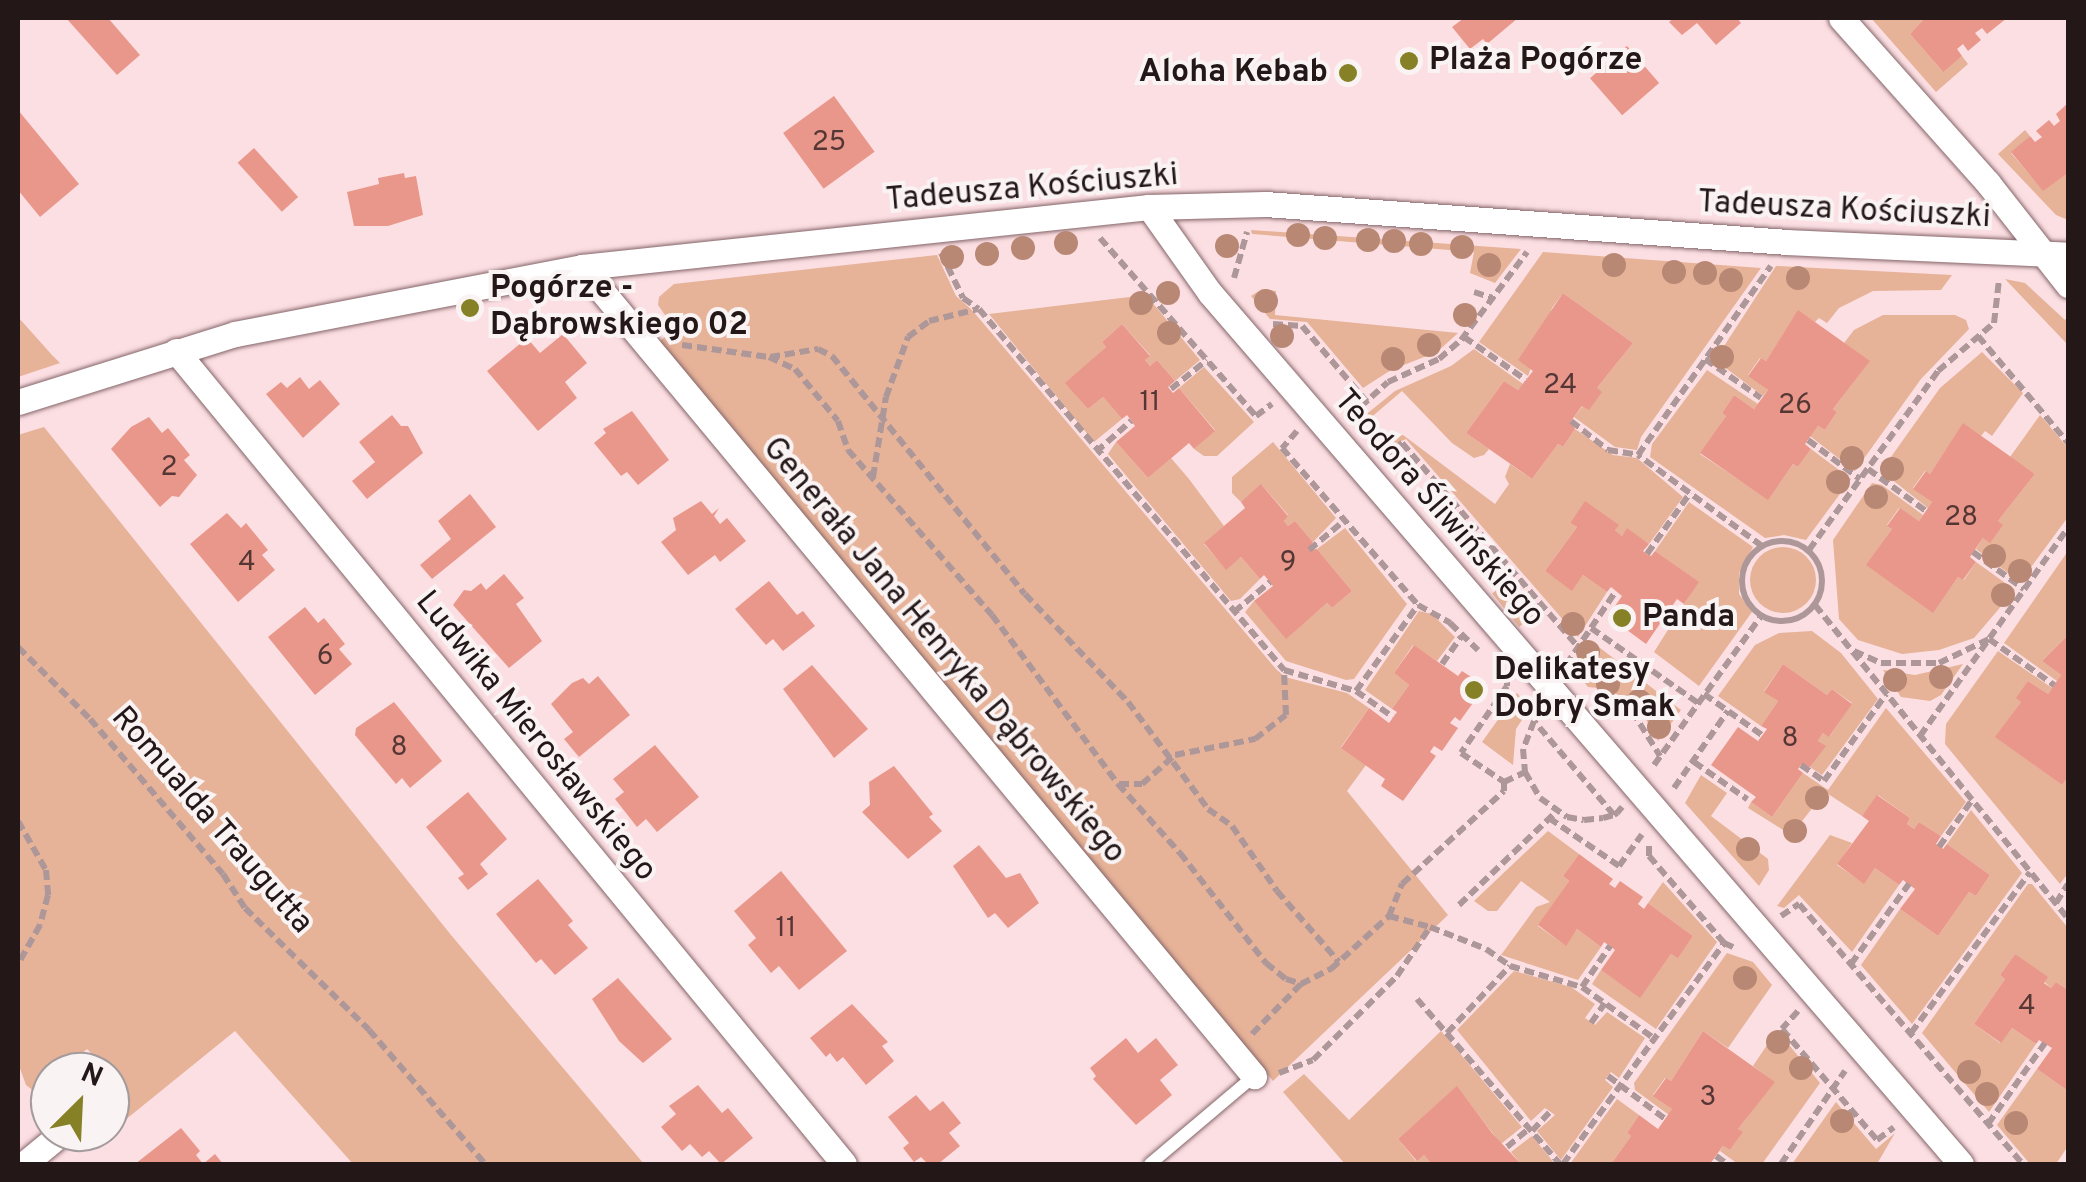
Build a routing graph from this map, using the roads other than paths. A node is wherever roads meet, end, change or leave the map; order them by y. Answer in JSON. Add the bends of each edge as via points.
{"nodes":[{"id":1,"x":1841,"y":18,"type":"edge"},
{"id":2,"x":1149,"y":207,"type":"junction"},
{"id":3,"x":2057,"y":255,"type":"edge"},
{"id":4,"x":582,"y":267,"type":"junction"},
{"id":5,"x":2068,"y":285,"type":"edge"},
{"id":6,"x":176,"y":351,"type":"junction"},
{"id":7,"x":18,"y":402,"type":"edge"},
{"id":8,"x":1254,"y":1076,"type":"joint"},
{"id":9,"x":844,"y":1164,"type":"edge"},
{"id":10,"x":1150,"y":1164,"type":"edge"},
{"id":11,"x":1961,"y":1164,"type":"edge"}],
"edges":[{"from":1,"to":3,"type":"street"},
{"from":2,"to":3,"type":"street","name":"Tadeusza Kościuszki","via":[[1265,204],[1780,252]]},
{"from":2,"to":4,"type":"street","name":"Tadeusza Kościuszki"},
{"from":2,"to":11,"type":"street","name":"Teodora Śliwińskiego","via":[[1210,292],[1336,423]]},
{"from":3,"to":5,"type":"street"},
{"from":4,"to":6,"type":"street","name":"Tadeusza Kościuszki"},
{"from":4,"to":8,"type":"street","name":"Generała Jana Henryka Dąbrowskiego"},
{"from":6,"to":7,"type":"street","name":"Tadeusza Kościuszki"},
{"from":6,"to":9,"type":"street","name":"Ludwika Mierosławskiego"},
{"from":8,"to":10,"type":"lane"}]}
